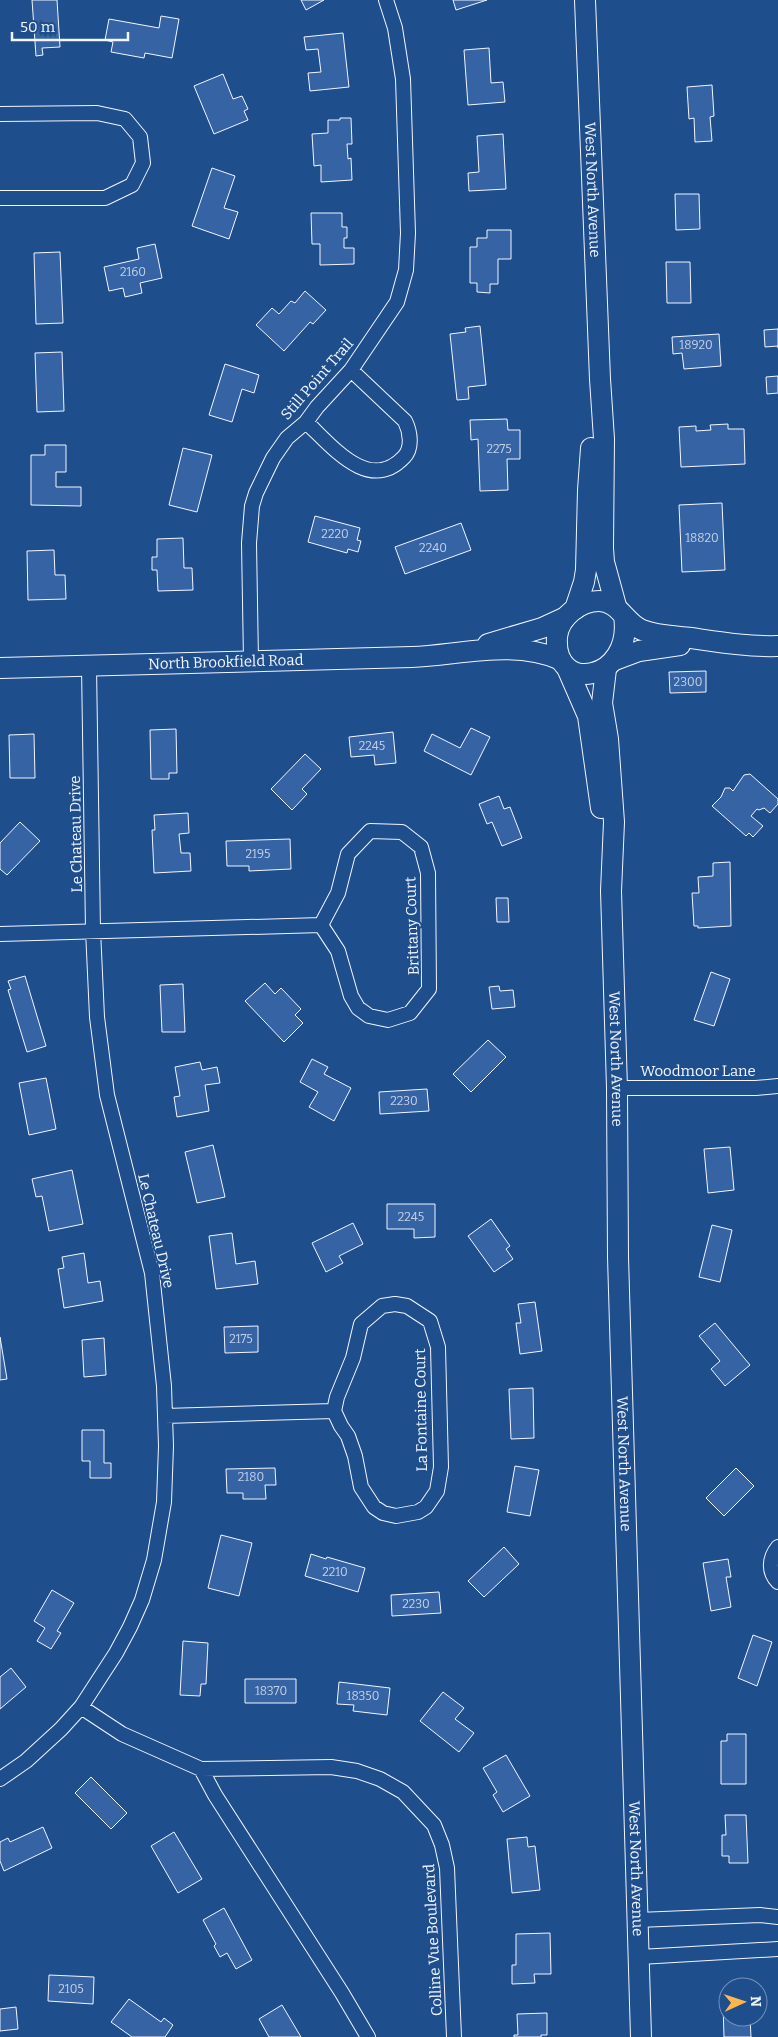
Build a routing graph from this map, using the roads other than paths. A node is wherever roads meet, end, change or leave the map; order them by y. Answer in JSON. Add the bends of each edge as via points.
{"nodes":[{"id":1,"x":386,"y":0,"type":"edge"},
{"id":2,"x":585,"y":0,"type":"edge"},
{"id":3,"x":0,"y":114,"type":"edge"},
{"id":4,"x":0,"y":198,"type":"edge"},
{"id":5,"x":351,"y":370,"type":"junction"},
{"id":6,"x":600,"y":379,"type":"junction"},
{"id":7,"x":306,"y":422,"type":"junction"},
{"id":8,"x":620,"y":611,"type":"junction"},
{"id":9,"x":570,"y":613,"type":"junction"},
{"id":10,"x":715,"y":642,"type":"junction"},
{"id":11,"x":778,"y":646,"type":"edge"},
{"id":12,"x":452,"y":654,"type":"junction"},
{"id":13,"x":251,"y":661,"type":"junction"},
{"id":14,"x":564,"y":664,"type":"junction"},
{"id":15,"x":610,"y":665,"type":"junction"},
{"id":16,"x":88,"y":666,"type":"junction"},
{"id":17,"x":0,"y":668,"type":"edge"},
{"id":18,"x":611,"y":891,"type":"junction"},
{"id":19,"x":321,"y":925,"type":"junction"},
{"id":20,"x":93,"y":930,"type":"junction"},
{"id":21,"x":0,"y":934,"type":"edge"},
{"id":22,"x":778,"y":1086,"type":"edge"},
{"id":23,"x":617,"y":1088,"type":"junction"},
{"id":24,"x":334,"y":1411,"type":"junction"},
{"id":25,"x":165,"y":1416,"type":"junction"},
{"id":26,"x":778,"y":1547,"type":"edge"},
{"id":27,"x":778,"y":1582,"type":"edge"},
{"id":28,"x":81,"y":1707,"type":"junction"},
{"id":29,"x":202,"y":1769,"type":"junction"},
{"id":30,"x":0,"y":1780,"type":"edge"},
{"id":31,"x":778,"y":1917,"type":"edge"},
{"id":32,"x":638,"y":1920,"type":"junction"},
{"id":33,"x":778,"y":1949,"type":"edge"},
{"id":34,"x":640,"y":1957,"type":"junction"},
{"id":35,"x":368,"y":2037,"type":"edge"},
{"id":36,"x":454,"y":2037,"type":"edge"},
{"id":37,"x":641,"y":2037,"type":"edge"}],
"edges":[{"from":1,"to":5,"type":"street","name":"Still Point Trail","via":[[395,28],[403,79],[408,233],[406,270],[397,302]]},
{"from":2,"to":6,"type":"main road","name":"West North Avenue"},
{"from":3,"to":4,"type":"street","via":[[97,113],[124,120],[140,137],[143,163],[132,185],[105,198]]},
{"from":5,"to":7,"type":"street","name":"Still Point Trail"},
{"from":5,"to":7,"type":"street","via":[[405,421],[410,441],[407,454],[387,471],[373,472],[351,463]]},
{"from":6,"to":8,"type":"main road","name":"West North Avenue","via":[[604,439],[603,548],[605,567]]},
{"from":6,"to":9,"type":"main road","name":"West North Avenue","via":[[588,482],[586,570]]},
{"from":7,"to":13,"type":"street","name":"Still Point Trail","via":[[287,438],[273,458],[252,506],[249,542]]},
{"from":8,"to":9,"type":"main road","via":[[602,601],[582,604]]},
{"from":8,"to":10,"type":"main road","via":[[634,626],[645,631]]},
{"from":8,"to":15,"type":"main road","via":[[625,637]]},
{"from":9,"to":12,"type":"main road","name":"North Brookfield Road","via":[[542,628]]},
{"from":9,"to":14,"type":"main road","via":[[557,635],[557,646]]},
{"from":10,"to":11,"type":"main road"},
{"from":10,"to":15,"type":"main road","via":[[655,647],[628,654]]},
{"from":12,"to":13,"type":"main road","name":"North Brookfield Road"},
{"from":12,"to":14,"type":"main road","name":"North Brookfield Road","via":[[538,651]]},
{"from":13,"to":16,"type":"main road","name":"North Brookfield Road"},
{"from":14,"to":15,"type":"main road","via":[[579,674],[591,674]]},
{"from":14,"to":18,"type":"main road","name":"West North Avenue","via":[[582,700],[592,734]]},
{"from":15,"to":18,"type":"main road","name":"West North Avenue","via":[[602,703],[614,822]]},
{"from":16,"to":17,"type":"main road","name":"North Brookfield Road"},
{"from":16,"to":20,"type":"street","name":"Le Chateau Drive"},
{"from":18,"to":23,"type":"main road","name":"West North Avenue"},
{"from":19,"to":19,"type":"street","name":"Brittany Court","via":[[338,951],[351,996],[358,1008],[369,1016],[388,1020],[410,1013],[429,989],[428,874],[421,847],[402,832],[370,831],[348,854],[338,893]]},
{"from":19,"to":20,"type":"street"},
{"from":20,"to":21,"type":"street"},
{"from":20,"to":25,"type":"street","name":"Le Chateau Drive","via":[[97,1017],[107,1095],[152,1273]]},
{"from":22,"to":23,"type":"street","name":"Woodmoor Lane"},
{"from":23,"to":32,"type":"main road","name":"West North Avenue","via":[[618,1267]]},
{"from":24,"to":24,"type":"street","name":"La Fontaine Court","via":[[355,1456],[360,1487],[374,1507],[396,1516],[426,1507],[437,1491],[441,1467],[438,1347],[430,1321],[407,1306],[395,1304],[382,1306],[361,1324]]},
{"from":24,"to":25,"type":"street"},
{"from":25,"to":28,"type":"street","name":"Le Chateau Drive","via":[[164,1502],[154,1560],[142,1600],[121,1644]]},
{"from":26,"to":27,"type":"street","via":[[770,1563]]},
{"from":28,"to":29,"type":"street","name":"Colline Vue Boulevard","via":[[122,1734]]},
{"from":28,"to":30,"type":"street","name":"Le Chateau Drive","via":[[41,1749]]},
{"from":29,"to":35,"type":"street","via":[[215,1795]]},
{"from":29,"to":36,"type":"street","name":"Colline Vue Boulevard","via":[[304,1766],[357,1771],[380,1779],[420,1808],[434,1825],[448,1868]]},
{"from":31,"to":32,"type":"street"},
{"from":32,"to":34,"type":"main road","name":"West North Avenue"},
{"from":33,"to":34,"type":"street"},
{"from":34,"to":37,"type":"main road","name":"West North Avenue"}]}
